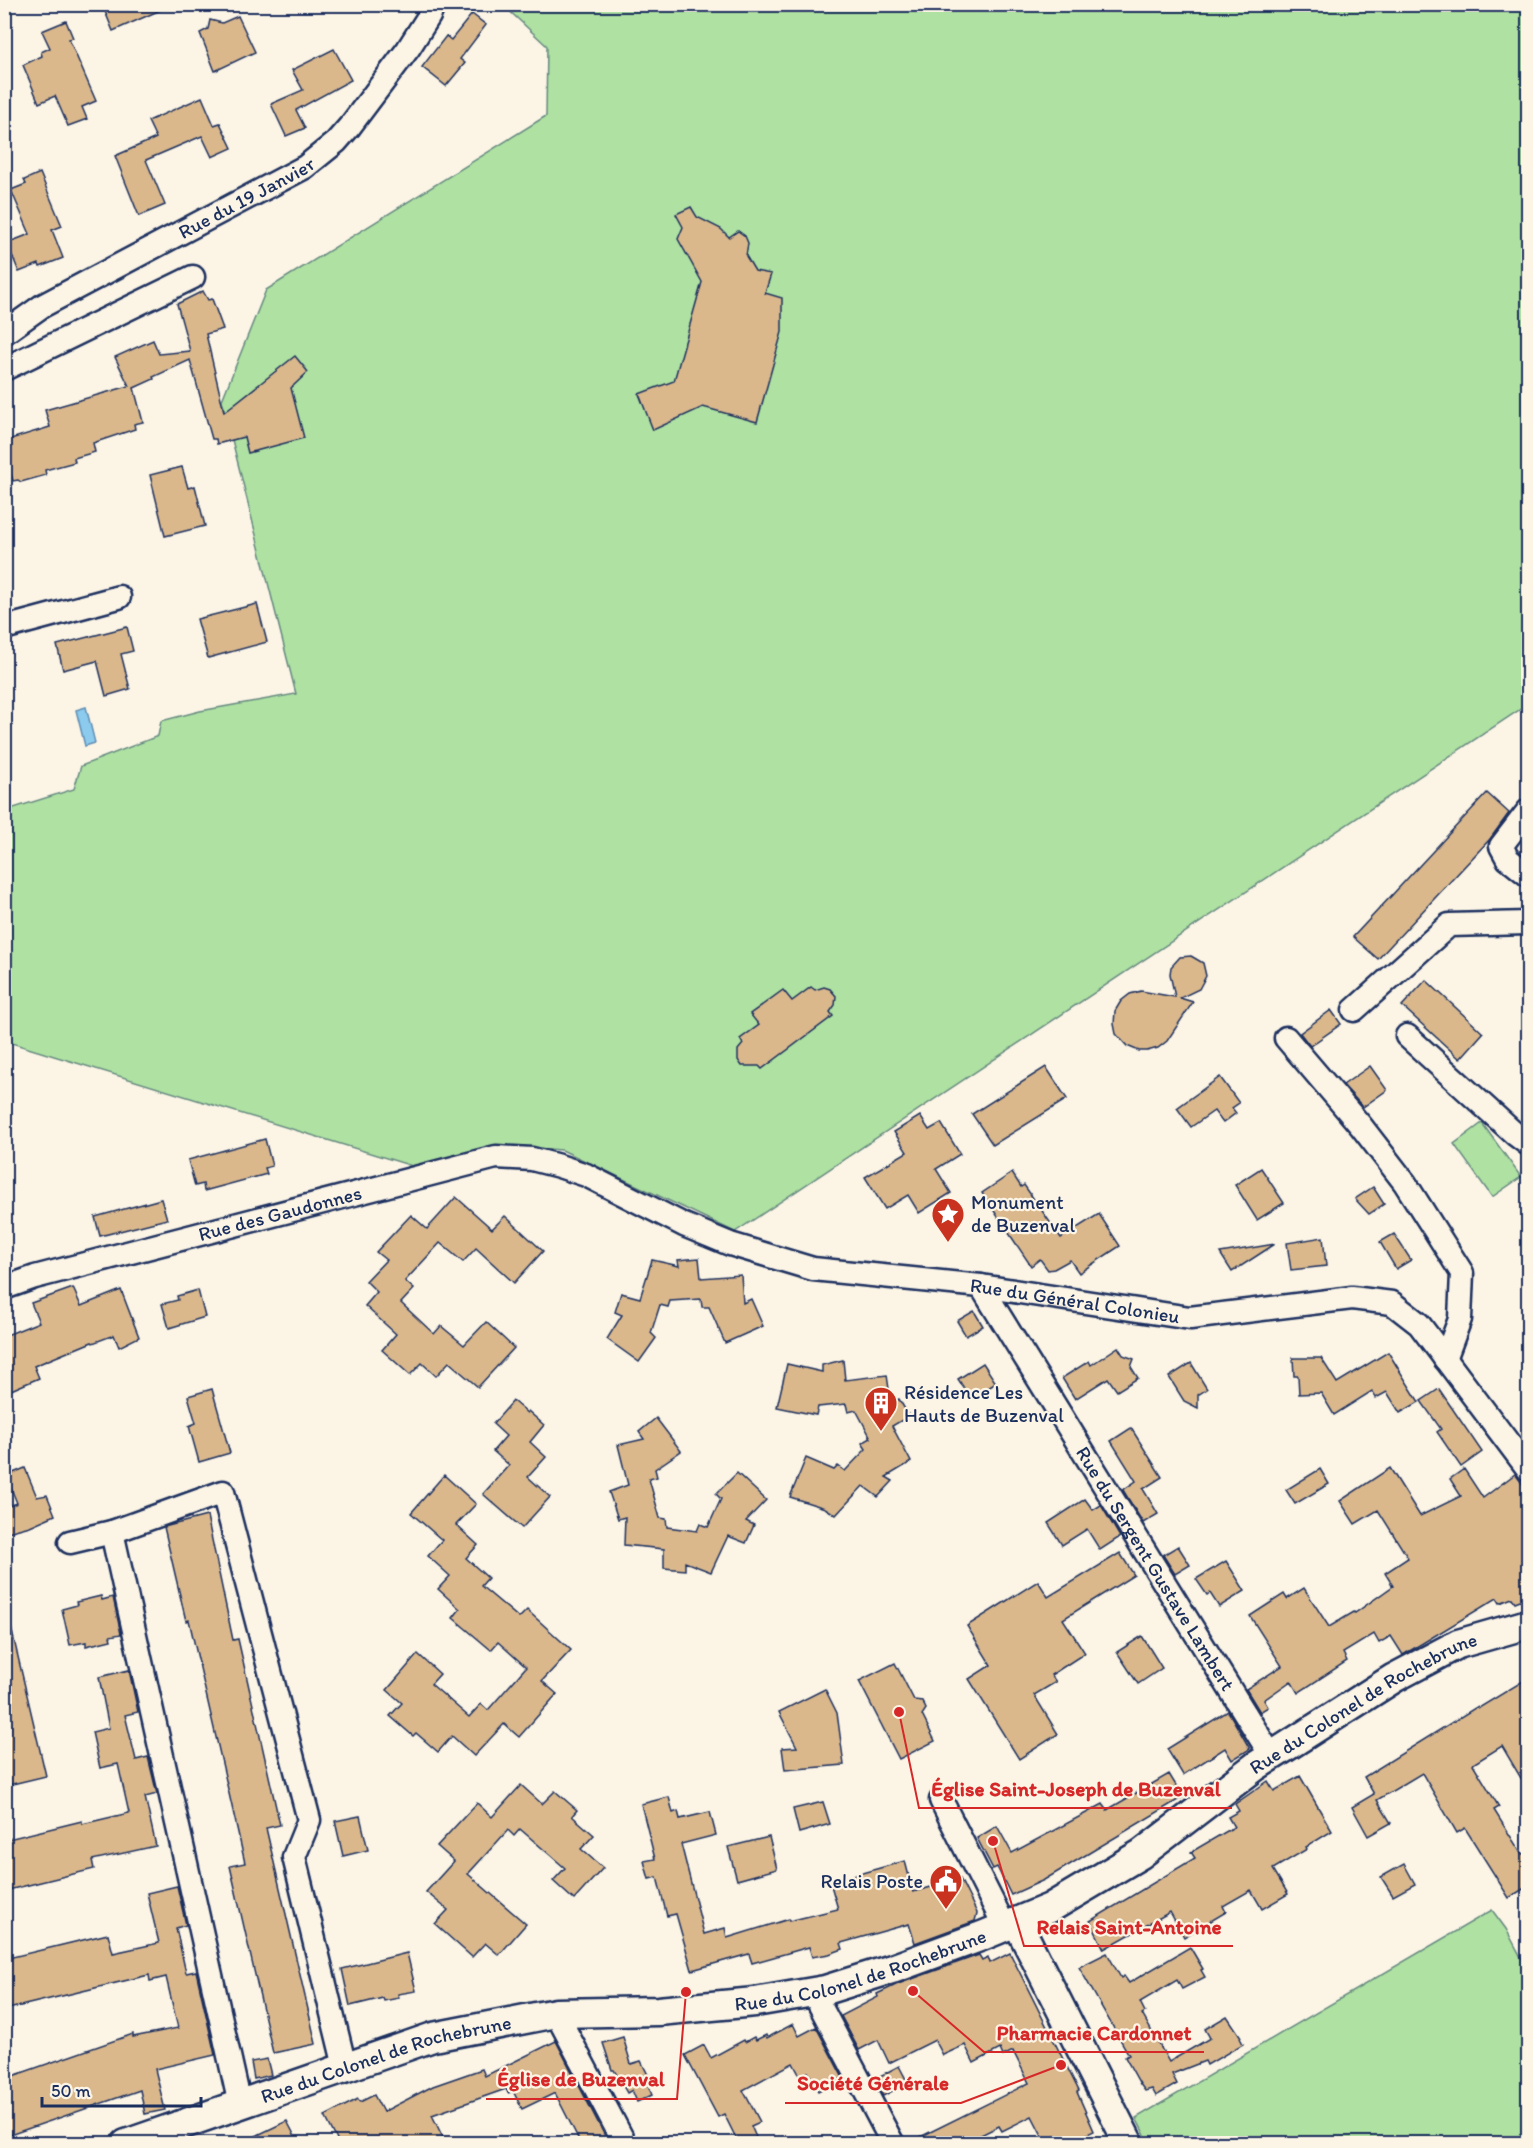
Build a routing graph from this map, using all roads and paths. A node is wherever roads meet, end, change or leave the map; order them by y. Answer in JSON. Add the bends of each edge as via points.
{"nodes":[{"id":1,"x":434,"y":4,"type":"edge"},
{"id":2,"x":193,"y":277,"type":"dead end"},
{"id":3,"x":4,"y":333,"type":"edge"},
{"id":4,"x":5,"y":368,"type":"edge"},
{"id":5,"x":119,"y":597,"type":"dead end"},
{"id":6,"x":4,"y":628,"type":"edge"},
{"id":7,"x":1528,"y":811,"type":"edge"},
{"id":8,"x":1528,"y":875,"type":"edge"},
{"id":9,"x":1528,"y":923,"type":"edge"},
{"id":10,"x":1354,"y":1010,"type":"dead end"},
{"id":11,"x":1407,"y":1036,"type":"dead end"},
{"id":12,"x":1286,"y":1038,"type":"dead end"},
{"id":13,"x":1528,"y":1144,"type":"edge"},
{"id":14,"x":559,"y":1166,"type":"joint"},
{"id":15,"x":981,"y":1286,"type":"junction"},
{"id":16,"x":4,"y":1288,"type":"edge"},
{"id":17,"x":1445,"y":1359,"type":"junction"},
{"id":18,"x":1528,"y":1469,"type":"edge"},
{"id":19,"x":112,"y":1532,"type":"junction"},
{"id":20,"x":70,"y":1542,"type":"dead end"},
{"id":21,"x":1528,"y":1624,"type":"edge"},
{"id":22,"x":1272,"y":1757,"type":"junction"},
{"id":23,"x":941,"y":1800,"type":"dead end"},
{"id":24,"x":1011,"y":1925,"type":"junction"},
{"id":25,"x":813,"y":1992,"type":"junction"},
{"id":26,"x":556,"y":2013,"type":"junction"},
{"id":27,"x":345,"y":2067,"type":"junction"},
{"id":28,"x":240,"y":2104,"type":"junction"},
{"id":29,"x":126,"y":2144,"type":"edge"},
{"id":30,"x":625,"y":2144,"type":"edge"},
{"id":31,"x":893,"y":2144,"type":"edge"},
{"id":32,"x":1129,"y":2144,"type":"edge"}],
"edges":[{"from":1,"to":3,"type":"street","name":"Rue du 19 Janvier","via":[[408,49],[350,126],[305,166],[42,306]]},
{"from":2,"to":4,"type":"street"},
{"from":5,"to":6,"type":"street"},
{"from":7,"to":8,"type":"street","via":[[1501,846],[1508,859]]},
{"from":9,"to":10,"type":"street","via":[[1449,925]]},
{"from":11,"to":13,"type":"street"},
{"from":12,"to":17,"type":"street","via":[[1405,1183],[1462,1273],[1460,1319]]},
{"from":14,"to":15,"type":"street","name":"Rue du Général Colonieu","via":[[586,1175],[730,1244],[813,1269]]},
{"from":14,"to":16,"type":"street","name":"Rue des Gaudonnes","via":[[532,1159],[496,1157]]},
{"from":15,"to":17,"type":"street","name":"Rue du Général Colonieu","via":[[1190,1318],[1352,1298],[1392,1303],[1419,1324]]},
{"from":15,"to":22,"type":"street","name":"Rue du Sergent Gustave Lambert"},
{"from":17,"to":18,"type":"street","name":"Rue du Général Colonieu"},
{"from":19,"to":20,"type":"street"},
{"from":19,"to":27,"type":"street","via":[[223,1492],[309,1820],[294,1857]]},
{"from":19,"to":28,"type":"street"},
{"from":21,"to":22,"type":"street","name":"Rue du Colonel de Rochebrune","via":[[1458,1644],[1361,1698]]},
{"from":22,"to":24,"type":"street","name":"Rue du Colonel de Rochebrune","via":[[1142,1854],[1050,1908]]},
{"from":23,"to":24,"type":"street"},
{"from":24,"to":25,"type":"street","name":"Rue du Colonel de Rochebrune","via":[[892,1969]]},
{"from":24,"to":32,"type":"street"},
{"from":25,"to":26,"type":"street","name":"Rue du Colonel de Rochebrune","via":[[658,2011]]},
{"from":25,"to":31,"type":"street"},
{"from":26,"to":27,"type":"street","name":"Rue du Colonel de Rochebrune","via":[[433,2037]]},
{"from":26,"to":30,"type":"street"},
{"from":27,"to":28,"type":"street","name":"Rue du Colonel de Rochebrune"},
{"from":28,"to":29,"type":"street","name":"Rue du Colonel de Rochebrune"}]}
